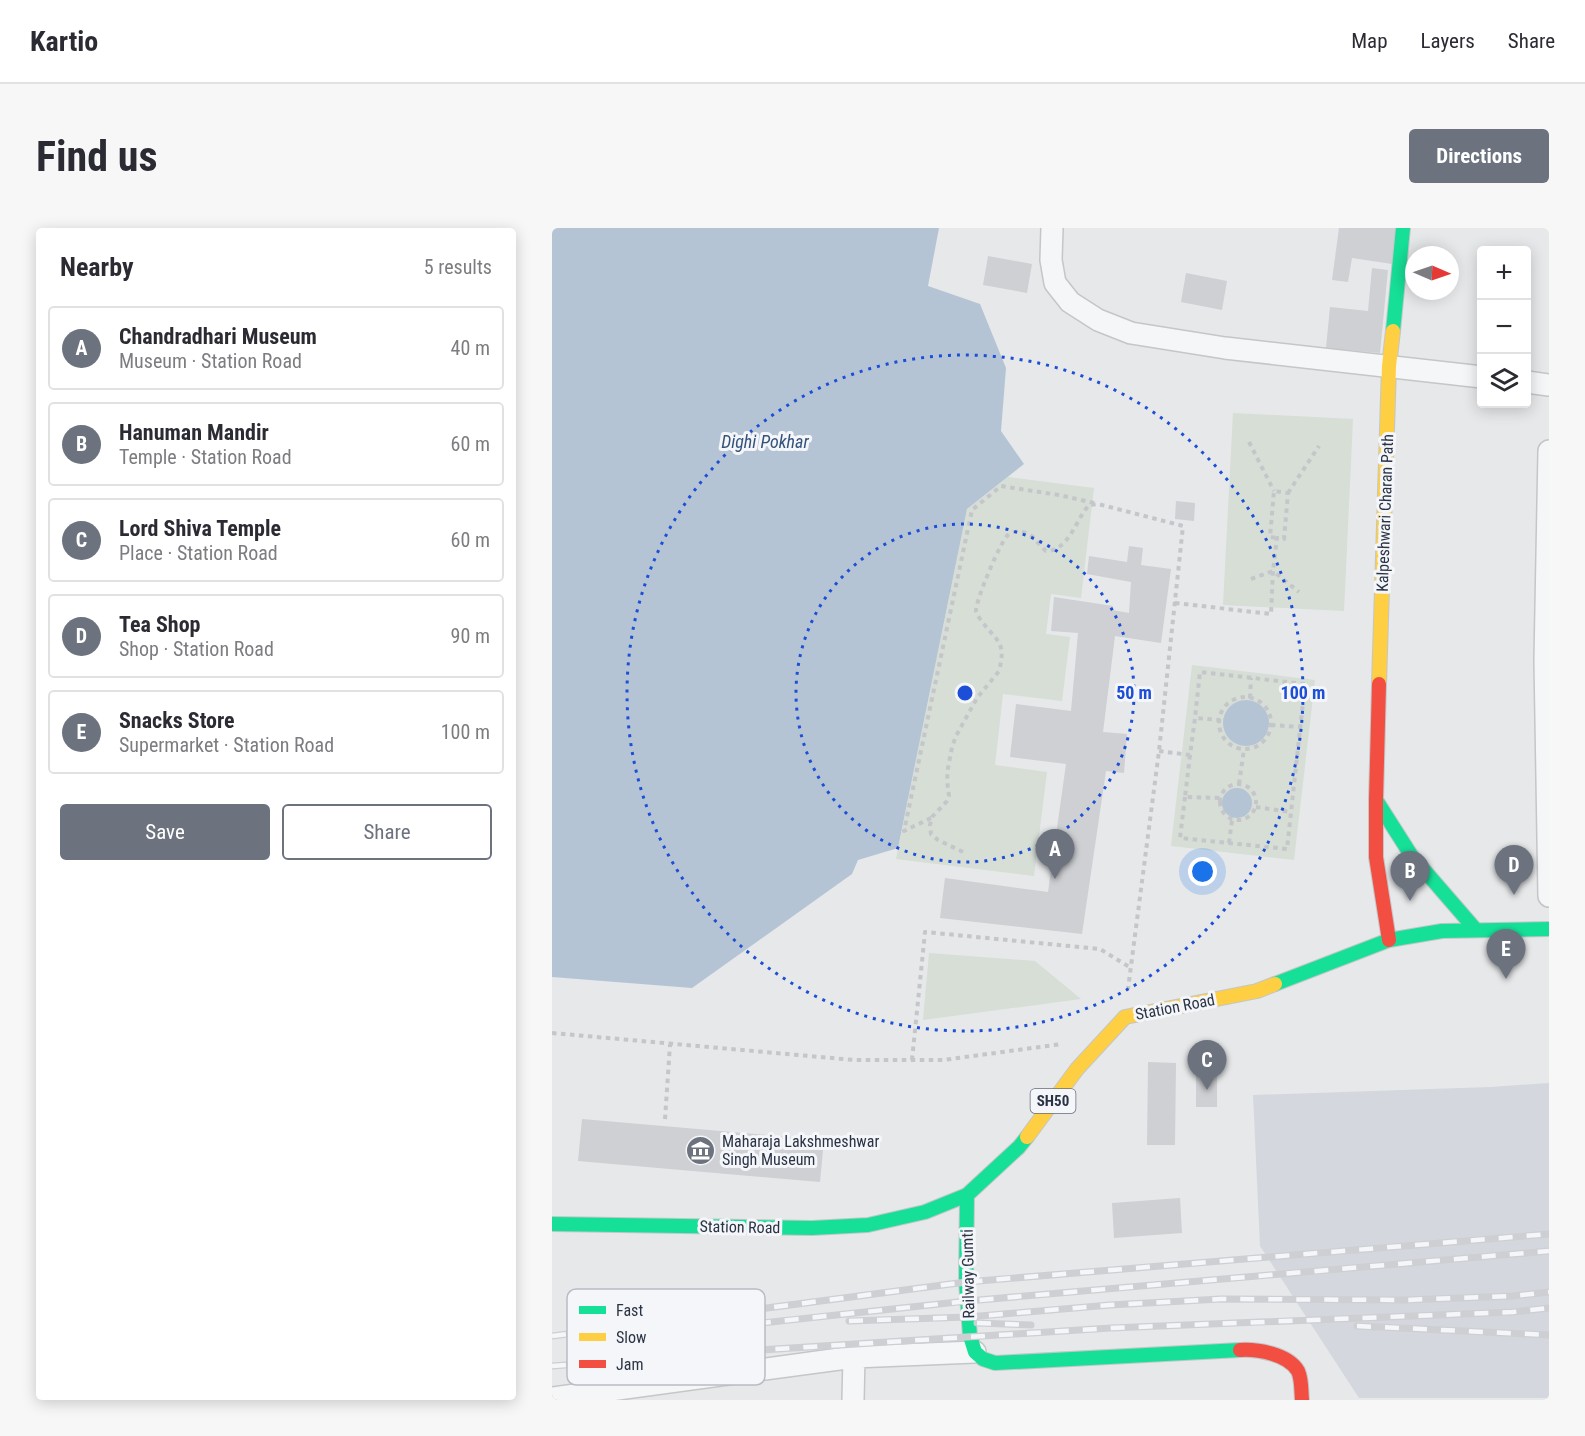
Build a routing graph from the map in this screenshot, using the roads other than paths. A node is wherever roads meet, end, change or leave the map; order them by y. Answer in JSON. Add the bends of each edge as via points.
{"nodes":[{"id":1,"x":1052,"y":228,"type":"edge"},
{"id":2,"x":1403,"y":228,"type":"edge"},
{"id":3,"x":1389,"y":366,"type":"junction"},
{"id":4,"x":1477,"y":376,"type":"edge"},
{"id":5,"x":1531,"y":383,"type":"edge"},
{"id":6,"x":1549,"y":385,"type":"edge"},
{"id":7,"x":1549,"y":451,"type":"edge"},
{"id":8,"x":1376,"y":800,"type":"junction"},
{"id":9,"x":1549,"y":896,"type":"edge"},
{"id":10,"x":1549,"y":929,"type":"edge"},
{"id":11,"x":1476,"y":930,"type":"junction"},
{"id":12,"x":1389,"y":940,"type":"junction"},
{"id":13,"x":967,"y":1195,"type":"junction"},
{"id":14,"x":552,"y":1224,"type":"edge"},
{"id":15,"x":975,"y":1352,"type":"junction"},
{"id":16,"x":854,"y":1357,"type":"junction"},
{"id":17,"x":765,"y":1369,"type":"edge"},
{"id":18,"x":648,"y":1385,"type":"edge"},
{"id":19,"x":552,"y":1398,"type":"edge"},
{"id":20,"x":853,"y":1400,"type":"edge"},
{"id":21,"x":1302,"y":1400,"type":"edge"}],
"edges":[{"from":1,"to":3,"type":"street","via":[[1055,283],[1070,302],[1098,320],[1131,333],[1225,348]]},
{"from":2,"to":3,"type":"street","name":"Kalpeshwari Charan Path"},
{"from":3,"to":4,"type":"street"},
{"from":3,"to":8,"type":"street","name":"Kalpeshwari Charan Path"},
{"from":5,"to":6,"type":"street"},
{"from":7,"to":9,"type":"street","via":[[1545,660]]},
{"from":8,"to":11,"type":"street","via":[[1411,855]]},
{"from":8,"to":12,"type":"street","name":"Kalpeshwari Charan Path","via":[[1376,857]]},
{"from":10,"to":11,"type":"street","name":"Station Road"},
{"from":11,"to":12,"type":"street","name":"Station Road"},
{"from":12,"to":13,"type":"street","name":"Station Road","number":"SH50","via":[[1257,991],[1125,1017],[1077,1069],[1018,1147]]},
{"from":13,"to":14,"type":"street","name":"Station Road","number":"SH50","via":[[925,1212],[868,1225],[812,1228]]},
{"from":13,"to":15,"type":"street","name":"Railway Gumti","via":[[967,1301]]},
{"from":15,"to":16,"type":"street"},
{"from":15,"to":21,"type":"street","via":[[994,1363],[1248,1350],[1279,1356],[1294,1365],[1301,1379]]},
{"from":16,"to":17,"type":"street"},
{"from":16,"to":20,"type":"street"},
{"from":18,"to":19,"type":"street"}]}
